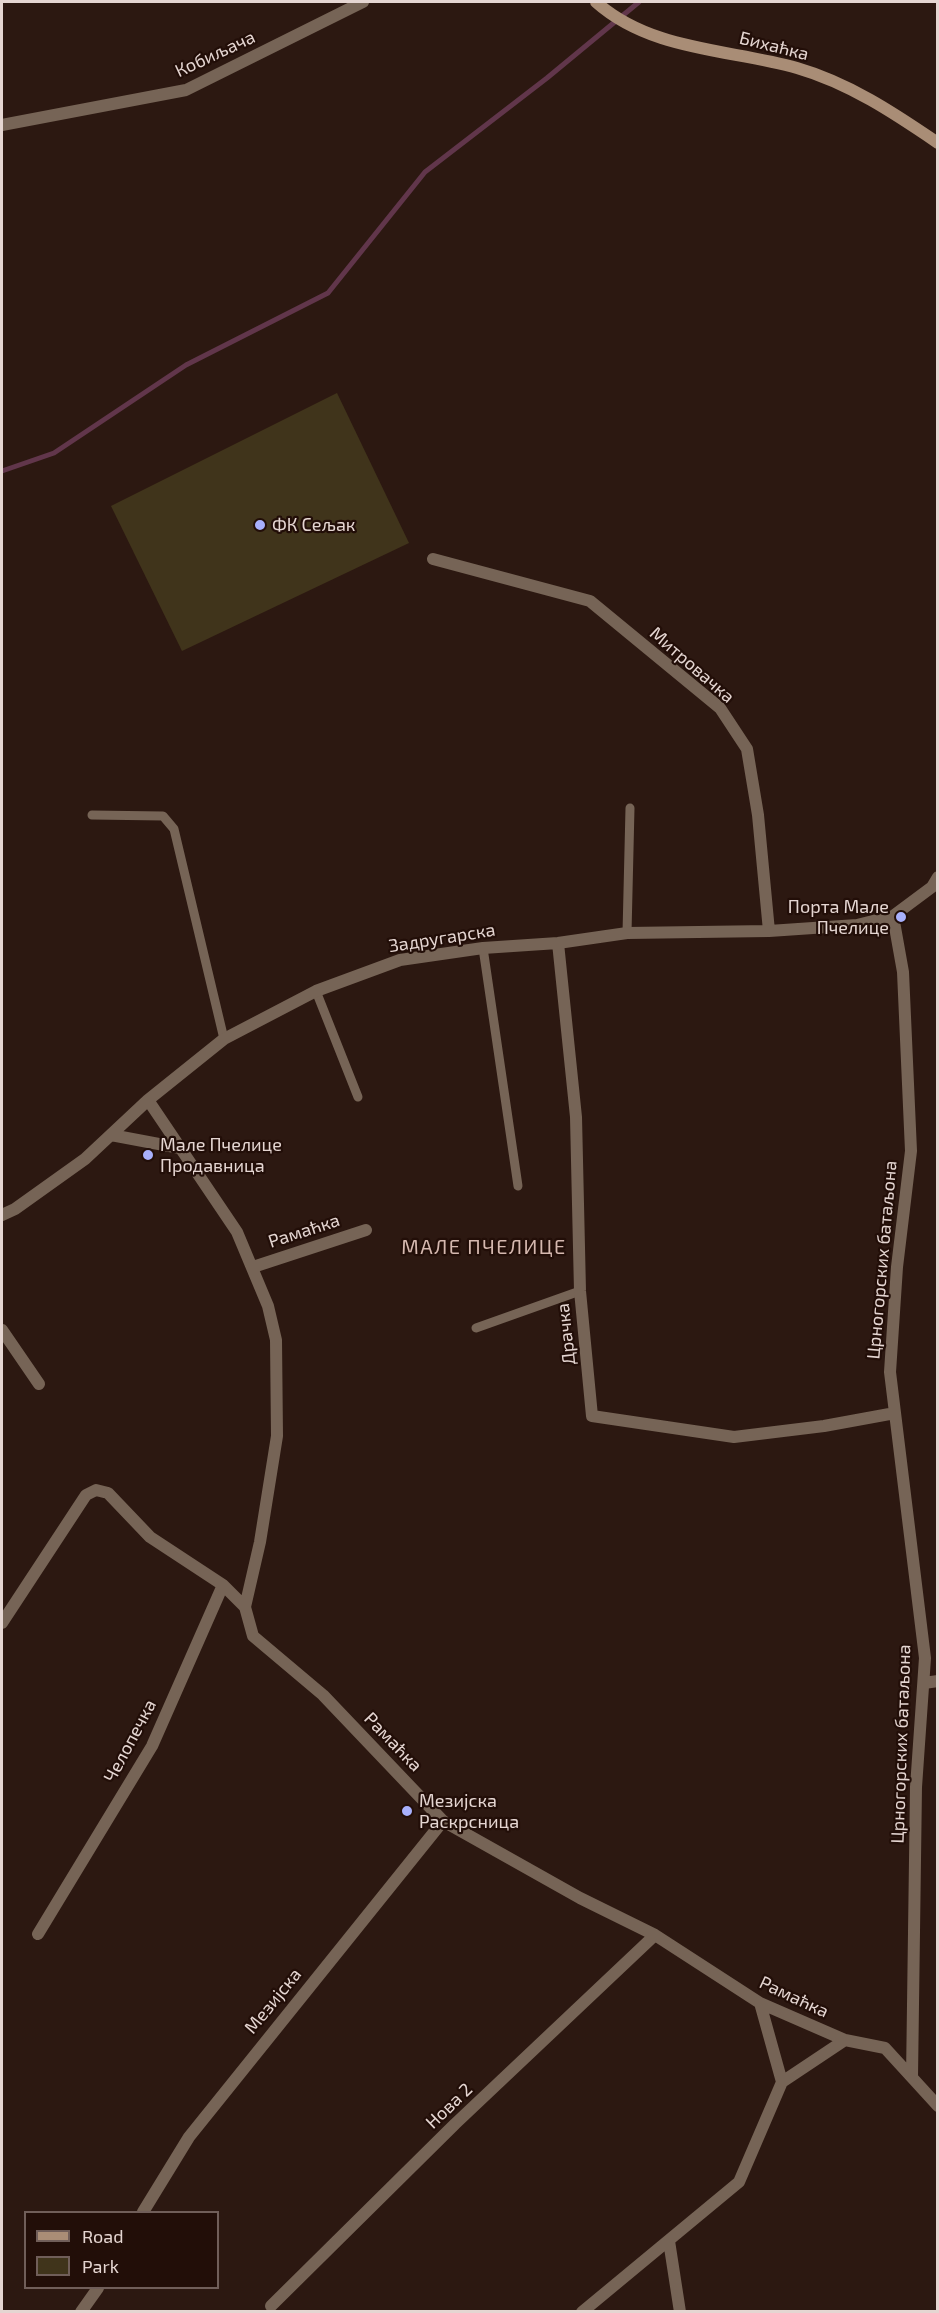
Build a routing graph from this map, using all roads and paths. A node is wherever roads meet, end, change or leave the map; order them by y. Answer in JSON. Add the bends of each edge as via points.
{"nodes":[{"id":1,"x":363,"y":2,"type":"edge"},
{"id":2,"x":596,"y":2,"type":"edge"},
{"id":3,"x":2,"y":124,"type":"edge"},
{"id":4,"x":938,"y":143,"type":"edge"},
{"id":5,"x":433,"y":559,"type":"dead end"},
{"id":6,"x":630,"y":808,"type":"dead end"},
{"id":7,"x":92,"y":815,"type":"dead end"},
{"id":8,"x":938,"y":877,"type":"edge"},
{"id":9,"x":893,"y":916,"type":"junction"},
{"id":10,"x":769,"y":931,"type":"junction"},
{"id":11,"x":627,"y":933,"type":"junction"},
{"id":12,"x":558,"y":944,"type":"junction"},
{"id":13,"x":483,"y":948,"type":"junction"},
{"id":14,"x":316,"y":991,"type":"junction"},
{"id":15,"x":224,"y":1039,"type":"junction"},
{"id":16,"x":358,"y":1097,"type":"dead end"},
{"id":17,"x":148,"y":1101,"type":"junction"},
{"id":18,"x":111,"y":1135,"type":"junction"},
{"id":19,"x":180,"y":1148,"type":"junction"},
{"id":20,"x":518,"y":1186,"type":"dead end"},
{"id":21,"x":2,"y":1215,"type":"edge"},
{"id":22,"x":366,"y":1230,"type":"dead end"},
{"id":23,"x":253,"y":1267,"type":"junction"},
{"id":24,"x":580,"y":1291,"type":"junction"},
{"id":25,"x":476,"y":1328,"type":"dead end"},
{"id":26,"x":2,"y":1330,"type":"edge"},
{"id":27,"x":39,"y":1384,"type":"dead end"},
{"id":28,"x":895,"y":1413,"type":"junction"},
{"id":29,"x":224,"y":1584,"type":"junction"},
{"id":30,"x":245,"y":1606,"type":"junction"},
{"id":31,"x":2,"y":1623,"type":"edge"},
{"id":32,"x":938,"y":1681,"type":"edge"},
{"id":33,"x":924,"y":1683,"type":"junction"},
{"id":34,"x":443,"y":1821,"type":"junction"},
{"id":35,"x":38,"y":1934,"type":"dead end"},
{"id":36,"x":655,"y":1935,"type":"junction"},
{"id":37,"x":760,"y":2003,"type":"junction"},
{"id":38,"x":845,"y":2040,"type":"junction"},
{"id":39,"x":912,"y":2077,"type":"junction"},
{"id":40,"x":782,"y":2082,"type":"junction"},
{"id":41,"x":938,"y":2106,"type":"edge"},
{"id":42,"x":144,"y":2211,"type":"edge"},
{"id":43,"x":669,"y":2241,"type":"junction"},
{"id":44,"x":97,"y":2289,"type":"edge"},
{"id":45,"x":271,"y":2306,"type":"dead end"},
{"id":46,"x":81,"y":2312,"type":"edge"},
{"id":47,"x":582,"y":2312,"type":"edge"},
{"id":48,"x":680,"y":2312,"type":"edge"}],
"edges":[{"from":1,"to":3,"type":"street","name":"Кобиљача","via":[[186,90]]},
{"from":2,"to":4,"type":"street","name":"Бихаћка","via":[[651,35],[671,42],[799,69],[833,82],[891,112]]},
{"from":5,"to":10,"type":"street","name":"Митровачка","via":[[590,601],[720,708],[747,749],[758,815]]},
{"from":6,"to":11,"type":"lane"},
{"from":7,"to":15,"type":"lane","via":[[163,816],[170,821]]},
{"from":8,"to":9,"type":"street","via":[[932,887]]},
{"from":9,"to":10,"type":"street","name":"Задругарска","via":[[858,925]]},
{"from":9,"to":28,"type":"street","name":"Црногорских батаљона","via":[[903,972],[911,1150],[890,1372]]},
{"from":10,"to":11,"type":"street","name":"Задругарска"},
{"from":11,"to":12,"type":"street","name":"Задругарска"},
{"from":12,"to":13,"type":"street","name":"Задругарска"},
{"from":12,"to":24,"type":"street","name":"Драчка","via":[[576,1117]]},
{"from":13,"to":14,"type":"street","name":"Задругарска","via":[[400,960]]},
{"from":13,"to":20,"type":"lane"},
{"from":14,"to":15,"type":"street","name":"Задругарска"},
{"from":14,"to":16,"type":"lane"},
{"from":15,"to":17,"type":"street","name":"Задругарска"},
{"from":17,"to":18,"type":"street","name":"Задругарска"},
{"from":17,"to":19,"type":"street","name":"Рамаћка"},
{"from":18,"to":19,"type":"street"},
{"from":18,"to":21,"type":"street","name":"Задругарска","via":[[85,1159]]},
{"from":19,"to":23,"type":"street","name":"Рамаћка","via":[[237,1232]]},
{"from":22,"to":23,"type":"street","name":"Рамаћка"},
{"from":23,"to":30,"type":"street","name":"Рамаћка","via":[[276,1340],[277,1436]]},
{"from":24,"to":25,"type":"lane"},
{"from":24,"to":28,"type":"street","name":"Драчка","via":[[592,1416],[734,1437]]},
{"from":26,"to":27,"type":"street"},
{"from":28,"to":33,"type":"street","name":"Црногорских батаљона","via":[[925,1658]]},
{"from":29,"to":30,"type":"street"},
{"from":29,"to":31,"type":"street","via":[[150,1537],[108,1493],[96,1490],[86,1495]]},
{"from":29,"to":35,"type":"street","name":"Челопечка","via":[[152,1746]]},
{"from":30,"to":34,"type":"street","name":"Рамаћка","via":[[253,1636],[323,1695]]},
{"from":32,"to":33,"type":"street"},
{"from":33,"to":39,"type":"street","name":"Црногорских батаљона","via":[[916,1787]]},
{"from":34,"to":36,"type":"street","name":"Рамаћка"},
{"from":34,"to":42,"type":"street","name":"Мезијска","via":[[189,2137]]},
{"from":36,"to":37,"type":"street","name":"Рамаћка"},
{"from":36,"to":45,"type":"street","name":"Нова 2","via":[[455,2124]]},
{"from":37,"to":38,"type":"street","name":"Рамаћка"},
{"from":37,"to":40,"type":"street"},
{"from":38,"to":39,"type":"street","via":[[885,2048]]},
{"from":38,"to":40,"type":"street"},
{"from":39,"to":41,"type":"street"},
{"from":40,"to":43,"type":"street","via":[[739,2182]]},
{"from":43,"to":47,"type":"street"},
{"from":43,"to":48,"type":"street"},
{"from":44,"to":46,"type":"street"}]}
